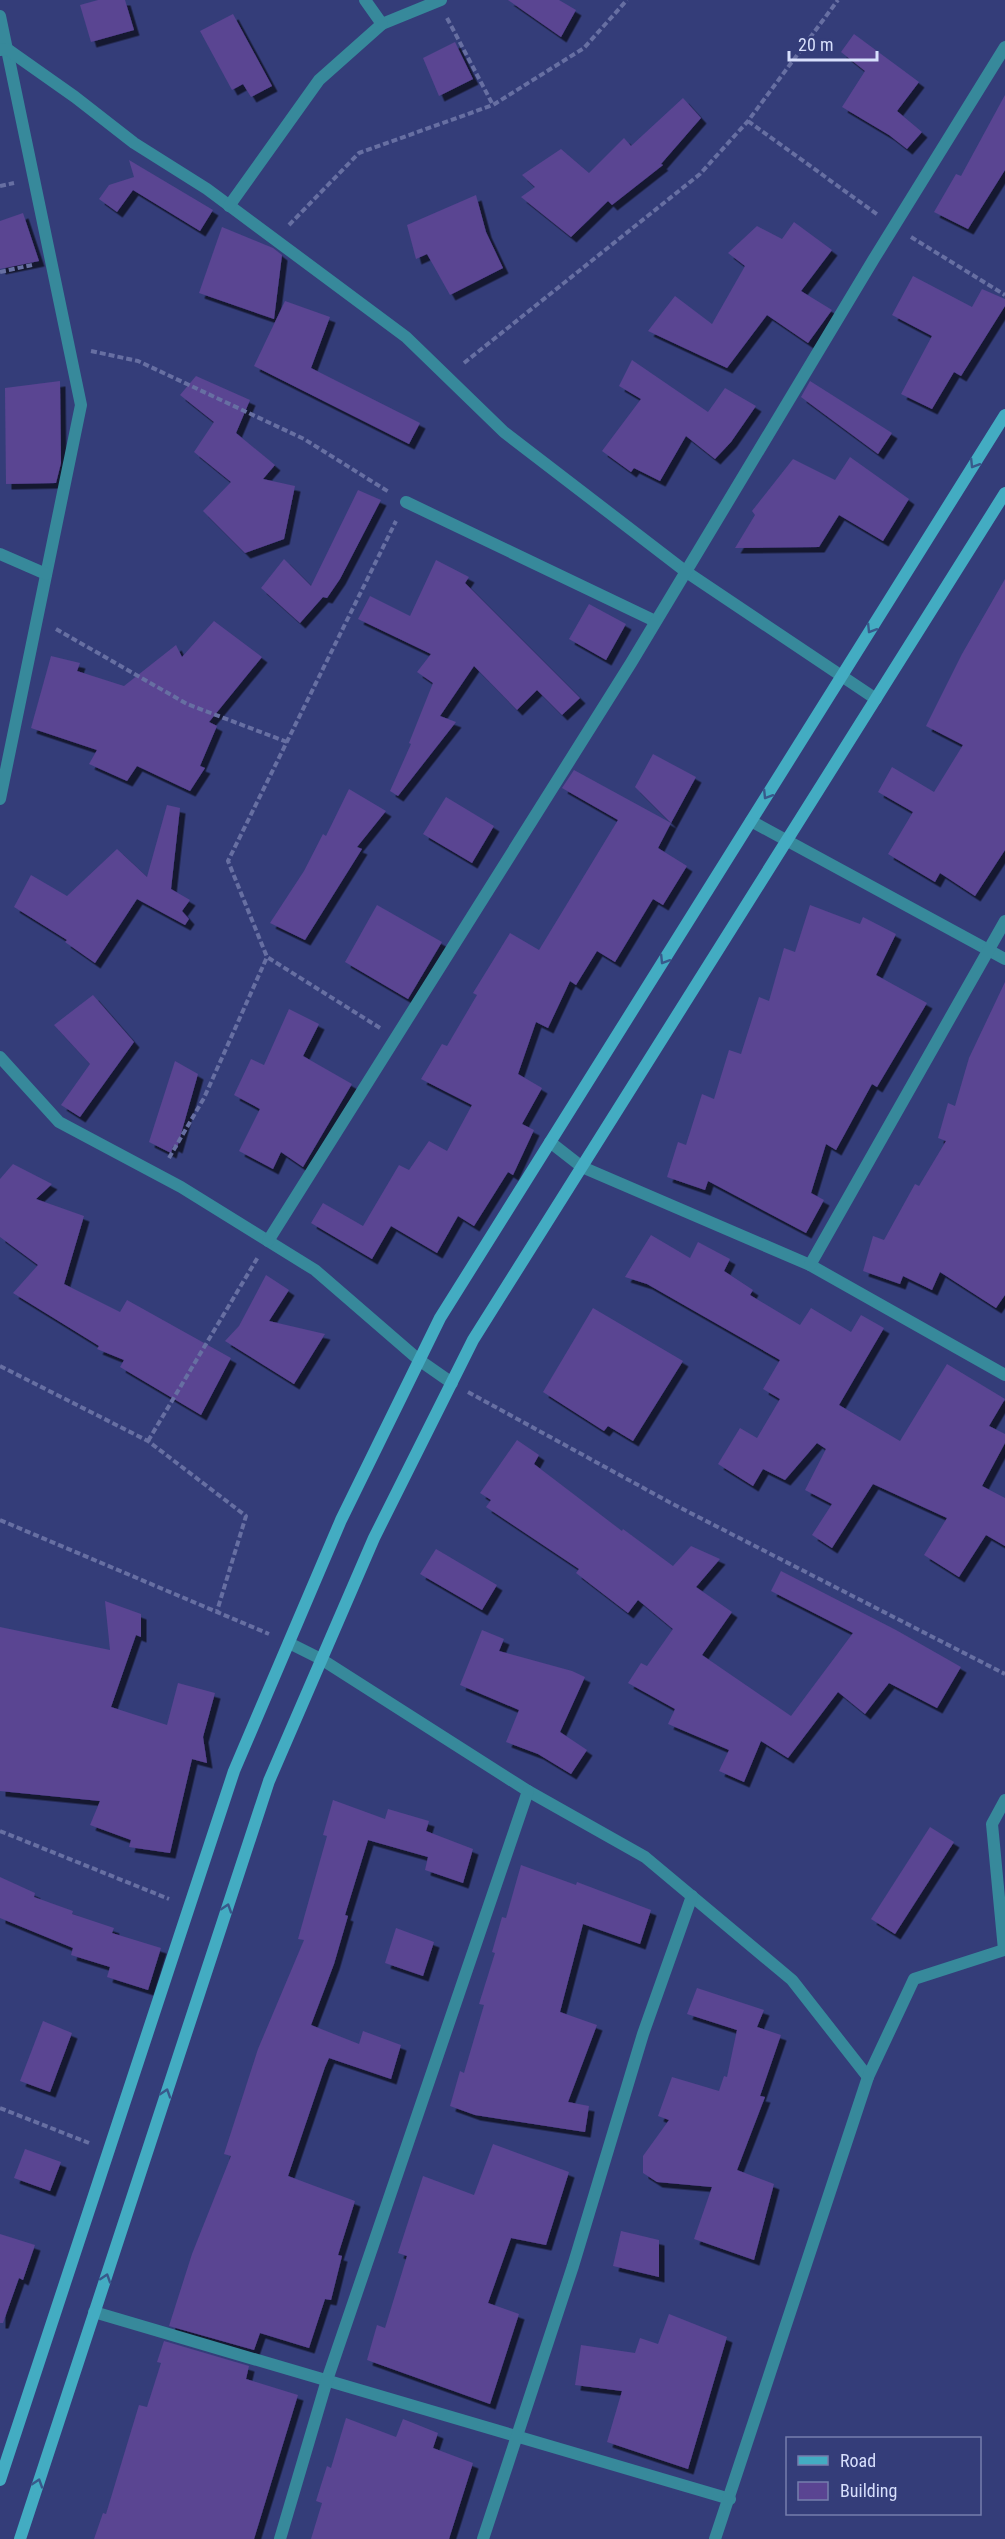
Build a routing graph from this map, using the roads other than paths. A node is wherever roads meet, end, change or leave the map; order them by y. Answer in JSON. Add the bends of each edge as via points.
{"nodes":[{"id":1,"x":365,"y":0,"type":"edge"},
{"id":2,"x":439,"y":1,"type":"edge"},
{"id":3,"x":0,"y":16,"type":"edge"},
{"id":4,"x":382,"y":24,"type":"junction"},
{"id":5,"x":1005,"y":47,"type":"edge"},
{"id":6,"x":3,"y":49,"type":"edge"},
{"id":7,"x":229,"y":206,"type":"junction"},
{"id":8,"x":1005,"y":415,"type":"edge"},
{"id":9,"x":1005,"y":493,"type":"edge"},
{"id":10,"x":406,"y":502,"type":"road end"},
{"id":11,"x":0,"y":554,"type":"edge"},
{"id":12,"x":685,"y":571,"type":"junction"},
{"id":13,"x":46,"y":574,"type":"junction"},
{"id":14,"x":656,"y":621,"type":"junction"},
{"id":15,"x":841,"y":676,"type":"junction"},
{"id":16,"x":876,"y":699,"type":"junction"},
{"id":17,"x":0,"y":799,"type":"edge"},
{"id":18,"x":751,"y":820,"type":"junction"},
{"id":19,"x":788,"y":840,"type":"junction"},
{"id":20,"x":1005,"y":921,"type":"edge"},
{"id":21,"x":988,"y":949,"type":"junction"},
{"id":22,"x":1005,"y":959,"type":"edge"},
{"id":23,"x":0,"y":1057,"type":"edge"},
{"id":24,"x":550,"y":1142,"type":"junction"},
{"id":25,"x":582,"y":1167,"type":"junction"},
{"id":26,"x":268,"y":1241,"type":"junction"},
{"id":27,"x":810,"y":1265,"type":"junction"},
{"id":28,"x":419,"y":1360,"type":"junction"},
{"id":29,"x":1004,"y":1373,"type":"edge"},
{"id":30,"x":452,"y":1383,"type":"junction"},
{"id":31,"x":289,"y":1643,"type":"junction"},
{"id":32,"x":321,"y":1659,"type":"junction"},
{"id":33,"x":528,"y":1791,"type":"junction"},
{"id":34,"x":1005,"y":1800,"type":"edge"},
{"id":35,"x":692,"y":1896,"type":"junction"},
{"id":36,"x":868,"y":2078,"type":"junction"},
{"id":37,"x":94,"y":2313,"type":"junction"},
{"id":38,"x":327,"y":2380,"type":"junction"},
{"id":39,"x":518,"y":2436,"type":"junction"},
{"id":40,"x":0,"y":2480,"type":"edge"},
{"id":41,"x":730,"y":2499,"type":"junction"},
{"id":42,"x":20,"y":2539,"type":"edge"},
{"id":43,"x":280,"y":2539,"type":"edge"},
{"id":44,"x":483,"y":2539,"type":"edge"},
{"id":45,"x":715,"y":2539,"type":"edge"}],
"edges":[{"from":1,"to":4,"type":"street"},
{"from":2,"to":4,"type":"street"},
{"from":3,"to":6,"type":"street"},
{"from":4,"to":7,"type":"street","via":[[319,80]]},
{"from":5,"to":12,"type":"street"},
{"from":6,"to":7,"type":"street"},
{"from":6,"to":13,"type":"street","via":[[81,405]]},
{"from":7,"to":12,"type":"street","via":[[406,337],[504,432]]},
{"from":8,"to":15,"type":"main road","one_way":true},
{"from":9,"to":16,"type":"main road"},
{"from":10,"to":14,"type":"street"},
{"from":11,"to":13,"type":"street"},
{"from":12,"to":14,"type":"street"},
{"from":12,"to":15,"type":"street"},
{"from":13,"to":17,"type":"street"},
{"from":14,"to":26,"type":"street"},
{"from":15,"to":16,"type":"street"},
{"from":15,"to":18,"type":"main road","one_way":true},
{"from":16,"to":19,"type":"main road"},
{"from":18,"to":19,"type":"street"},
{"from":18,"to":24,"type":"main road","one_way":true},
{"from":19,"to":21,"type":"street"},
{"from":19,"to":25,"type":"main road"},
{"from":20,"to":21,"type":"street"},
{"from":21,"to":22,"type":"street"},
{"from":21,"to":27,"type":"street"},
{"from":23,"to":26,"type":"street","via":[[59,1122],[159,1175]]},
{"from":24,"to":25,"type":"street"},
{"from":24,"to":28,"type":"main road","via":[[440,1318]]},
{"from":25,"to":27,"type":"street"},
{"from":25,"to":30,"type":"main road","via":[[474,1340]]},
{"from":26,"to":28,"type":"street","via":[[315,1270]]},
{"from":27,"to":29,"type":"street"},
{"from":28,"to":30,"type":"street"},
{"from":28,"to":31,"type":"main road","via":[[341,1520]]},
{"from":30,"to":32,"type":"main road","via":[[374,1538]]},
{"from":31,"to":32,"type":"street"},
{"from":31,"to":40,"type":"main road","via":[[234,1771]]},
{"from":32,"to":33,"type":"street"},
{"from":37,"to":32,"type":"main road","one_way":true,"via":[[269,1781]]},
{"from":33,"to":35,"type":"street","via":[[645,1857]]},
{"from":33,"to":38,"type":"street"},
{"from":34,"to":36,"type":"street","via":[[993,1824],[1004,1950],[914,1979]]},
{"from":35,"to":36,"type":"street","via":[[792,1980]]},
{"from":35,"to":39,"type":"street","via":[[643,2034]]},
{"from":36,"to":41,"type":"street"},
{"from":37,"to":38,"type":"street"},
{"from":42,"to":37,"type":"main road","one_way":true},
{"from":38,"to":39,"type":"street"},
{"from":38,"to":43,"type":"street"},
{"from":39,"to":41,"type":"street"},
{"from":39,"to":44,"type":"street"},
{"from":41,"to":45,"type":"street"}]}
